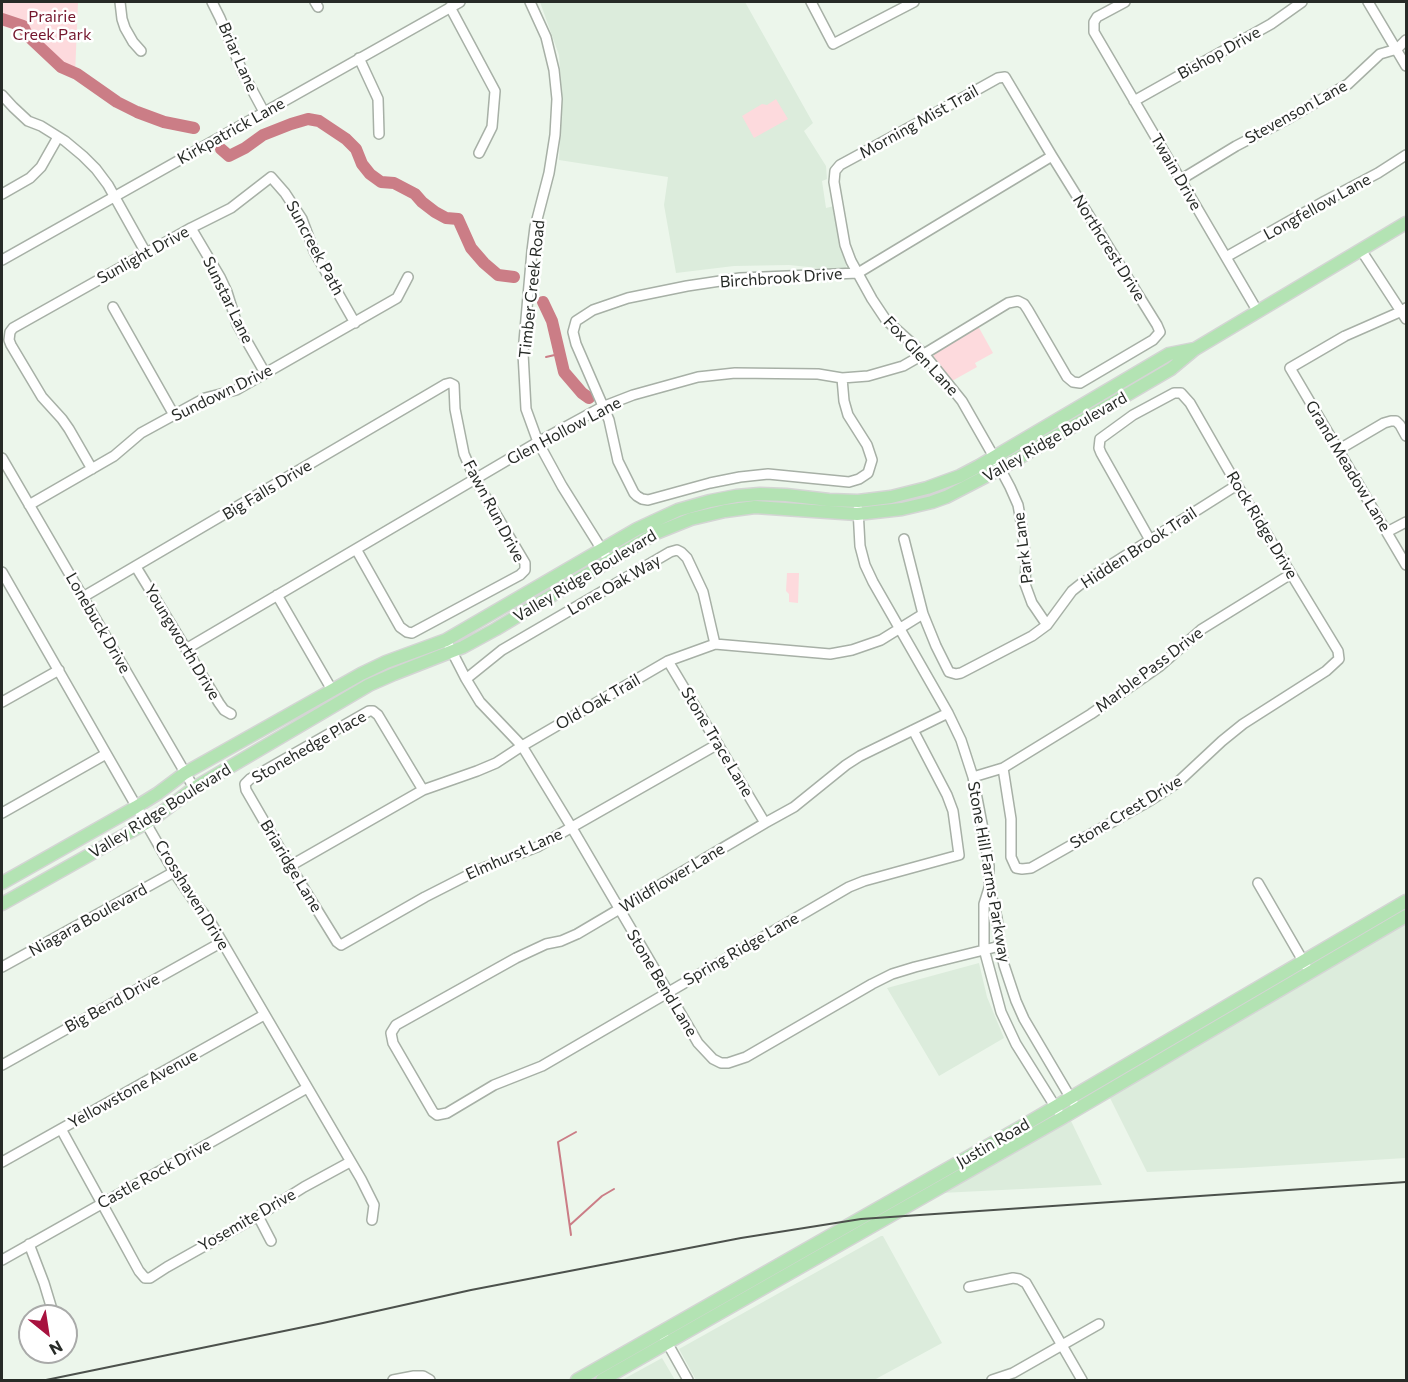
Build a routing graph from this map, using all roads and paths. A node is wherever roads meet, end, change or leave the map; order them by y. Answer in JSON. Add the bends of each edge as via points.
{"nodes":[{"id":1,"x":120,"y":2,"type":"edge"},
{"id":2,"x":212,"y":2,"type":"edge"},
{"id":3,"x":460,"y":2,"type":"edge"},
{"id":4,"x":530,"y":2,"type":"edge"},
{"id":5,"x":811,"y":2,"type":"edge"},
{"id":6,"x":914,"y":2,"type":"edge"},
{"id":7,"x":1125,"y":2,"type":"edge"},
{"id":8,"x":1302,"y":2,"type":"edge"},
{"id":9,"x":1368,"y":2,"type":"edge"},
{"id":10,"x":450,"y":7,"type":"junction"},
{"id":11,"x":1407,"y":40,"type":"edge"},
{"id":12,"x":1397,"y":49,"type":"junction"},
{"id":13,"x":141,"y":51,"type":"dead end"},
{"id":14,"x":359,"y":58,"type":"junction"},
{"id":15,"x":1407,"y":66,"type":"edge"},
{"id":16,"x":1005,"y":77,"type":"joint"},
{"id":17,"x":2,"y":95,"type":"edge"},
{"id":18,"x":1134,"y":101,"type":"junction"},
{"id":19,"x":264,"y":112,"type":"junction"},
{"id":20,"x":379,"y":134,"type":"dead end"},
{"id":21,"x":58,"y":137,"type":"junction"},
{"id":22,"x":479,"y":153,"type":"dead end"},
{"id":23,"x":1407,"y":155,"type":"edge"},
{"id":24,"x":1052,"y":156,"type":"junction"},
{"id":25,"x":835,"y":171,"type":"joint"},
{"id":26,"x":271,"y":177,"type":"joint"},
{"id":27,"x":1180,"y":180,"type":"junction"},
{"id":28,"x":2,"y":194,"type":"edge"},
{"id":29,"x":114,"y":197,"type":"junction"},
{"id":30,"x":1407,"y":223,"type":"edge"},
{"id":31,"x":190,"y":228,"type":"junction"},
{"id":32,"x":1362,"y":250,"type":"junction"},
{"id":33,"x":146,"y":253,"type":"junction"},
{"id":34,"x":1226,"y":257,"type":"junction"},
{"id":35,"x":2,"y":260,"type":"edge"},
{"id":36,"x":858,"y":273,"type":"junction"},
{"id":37,"x":408,"y":277,"type":"dead end"},
{"id":38,"x":112,"y":307,"type":"dead end"},
{"id":39,"x":1258,"y":312,"type":"junction"},
{"id":40,"x":1405,"y":313,"type":"edge"},
{"id":41,"x":355,"y":323,"type":"junction"},
{"id":42,"x":1052,"y":349,"type":"joint"},
{"id":43,"x":1195,"y":349,"type":"junction"},
{"id":44,"x":924,"y":354,"type":"junction"},
{"id":45,"x":265,"y":373,"type":"junction"},
{"id":46,"x":842,"y":378,"type":"junction"},
{"id":47,"x":450,"y":383,"type":"joint"},
{"id":48,"x":602,"y":407,"type":"junction"},
{"id":49,"x":174,"y":415,"type":"junction"},
{"id":50,"x":1407,"y":436,"type":"edge"},
{"id":51,"x":538,"y":442,"type":"junction"},
{"id":52,"x":1338,"y":450,"type":"junction"},
{"id":53,"x":994,"y":457,"type":"junction"},
{"id":54,"x":2,"y":458,"type":"edge"},
{"id":55,"x":92,"y":469,"type":"junction"},
{"id":56,"x":1000,"y":469,"type":"junction"},
{"id":57,"x":475,"y":479,"type":"junction"},
{"id":58,"x":1237,"y":485,"type":"junction"},
{"id":59,"x":858,"y":501,"type":"junction"},
{"id":60,"x":29,"y":505,"type":"junction"},
{"id":61,"x":857,"y":514,"type":"junction"},
{"id":62,"x":1407,"y":522,"type":"edge"},
{"id":63,"x":1387,"y":532,"type":"junction"},
{"id":64,"x":904,"y":539,"type":"dead end"},
{"id":65,"x":1150,"y":540,"type":"junction"},
{"id":66,"x":356,"y":549,"type":"junction"},
{"id":67,"x":602,"y":549,"type":"junction"},
{"id":68,"x":609,"y":561,"type":"junction"},
{"id":69,"x":1407,"y":565,"type":"edge"},
{"id":70,"x":136,"y":567,"type":"junction"},
{"id":71,"x":2,"y":572,"type":"edge"},
{"id":72,"x":1291,"y":574,"type":"junction"},
{"id":73,"x":6,"y":589,"type":"edge"},
{"id":74,"x":277,"y":595,"type":"junction"},
{"id":75,"x":83,"y":597,"type":"junction"},
{"id":76,"x":923,"y":614,"type":"junction"},
{"id":77,"x":1047,"y":625,"type":"junction"},
{"id":78,"x":900,"y":628,"type":"junction"},
{"id":79,"x":715,"y":644,"type":"junction"},
{"id":80,"x":449,"y":646,"type":"junction"},
{"id":81,"x":186,"y":649,"type":"junction"},
{"id":82,"x":1339,"y":659,"type":"joint"},
{"id":83,"x":668,"y":661,"type":"junction"},
{"id":84,"x":59,"y":670,"type":"junction"},
{"id":85,"x":466,"y":679,"type":"junction"},
{"id":86,"x":332,"y":690,"type":"junction"},
{"id":87,"x":2,"y":702,"type":"edge"},
{"id":88,"x":948,"y":713,"type":"junction"},
{"id":89,"x":231,"y":714,"type":"dead end"},
{"id":90,"x":913,"y":730,"type":"junction"},
{"id":91,"x":718,"y":744,"type":"junction"},
{"id":92,"x":522,"y":746,"type":"junction"},
{"id":93,"x":106,"y":754,"type":"junction"},
{"id":94,"x":1002,"y":768,"type":"junction"},
{"id":95,"x":185,"y":773,"type":"junction"},
{"id":96,"x":973,"y":777,"type":"junction"},
{"id":97,"x":245,"y":784,"type":"joint"},
{"id":98,"x":194,"y":788,"type":"junction"},
{"id":99,"x":423,"y":790,"type":"junction"},
{"id":100,"x":136,"y":807,"type":"junction"},
{"id":101,"x":2,"y":813,"type":"edge"},
{"id":102,"x":146,"y":823,"type":"junction"},
{"id":103,"x":765,"y":823,"type":"junction"},
{"id":104,"x":572,"y":828,"type":"junction"},
{"id":105,"x":290,"y":866,"type":"junction"},
{"id":106,"x":174,"y":872,"type":"junction"},
{"id":107,"x":2,"y":883,"type":"edge"},
{"id":108,"x":1258,"y":883,"type":"dead end"},
{"id":109,"x":989,"y":886,"type":"junction"},
{"id":110,"x":1407,"y":901,"type":"edge"},
{"id":111,"x":2,"y":903,"type":"edge"},
{"id":112,"x":619,"y":910,"type":"junction"},
{"id":113,"x":1407,"y":916,"type":"edge"},
{"id":114,"x":222,"y":942,"type":"junction"},
{"id":115,"x":341,"y":945,"type":"joint"},
{"id":116,"x":1000,"y":946,"type":"junction"},
{"id":117,"x":984,"y":949,"type":"junction"},
{"id":118,"x":1307,"y":967,"type":"junction"},
{"id":119,"x":2,"y":968,"type":"edge"},
{"id":120,"x":667,"y":992,"type":"junction"},
{"id":121,"x":264,"y":1015,"type":"junction"},
{"id":122,"x":1024,"y":1019,"type":"junction"},
{"id":123,"x":1009,"y":1029,"type":"junction"},
{"id":124,"x":2,"y":1065,"type":"edge"},
{"id":125,"x":307,"y":1088,"type":"junction"},
{"id":126,"x":1074,"y":1103,"type":"junction"},
{"id":127,"x":1058,"y":1113,"type":"junction"},
{"id":128,"x":436,"y":1115,"type":"joint"},
{"id":129,"x":61,"y":1129,"type":"junction"},
{"id":130,"x":2,"y":1162,"type":"edge"},
{"id":131,"x":350,"y":1162,"type":"junction"},
{"id":132,"x":102,"y":1204,"type":"junction"},
{"id":133,"x":258,"y":1216,"type":"junction"},
{"id":134,"x":372,"y":1220,"type":"dead end"},
{"id":135,"x":272,"y":1241,"type":"dead end"},
{"id":136,"x":29,"y":1244,"type":"junction"},
{"id":137,"x":2,"y":1260,"type":"edge"},
{"id":138,"x":969,"y":1287,"type":"dead end"},
{"id":139,"x":50,"y":1304,"type":"edge"},
{"id":140,"x":1099,"y":1324,"type":"dead end"},
{"id":141,"x":664,"y":1338,"type":"junction"},
{"id":142,"x":1062,"y":1346,"type":"junction"},
{"id":143,"x":595,"y":1377,"type":"edge"},
{"id":144,"x":393,"y":1380,"type":"edge"},
{"id":145,"x":430,"y":1380,"type":"edge"},
{"id":146,"x":577,"y":1380,"type":"edge"},
{"id":147,"x":688,"y":1380,"type":"edge"},
{"id":148,"x":992,"y":1380,"type":"edge"},
{"id":149,"x":1082,"y":1380,"type":"edge"}],
"edges":[{"from":1,"to":13,"type":"street","via":[[125,28]]},
{"from":2,"to":19,"type":"street","name":"Briar Lane"},
{"from":3,"to":10,"type":"street","name":"Kirkpatrick Lane"},
{"from":4,"to":51,"type":"street","name":"Timber Creek Road","via":[[546,37],[557,99],[549,173],[533,239],[523,353],[526,409]]},
{"from":5,"to":6,"type":"street","via":[[833,44]]},
{"from":7,"to":18,"type":"street","name":"Twain Drive","via":[[1097,18],[1094,32]]},
{"from":8,"to":18,"type":"street","name":"Bishop Drive","via":[[1271,24]]},
{"from":9,"to":12,"type":"street"},
{"from":10,"to":14,"type":"street","name":"Kirkpatrick Lane"},
{"from":10,"to":22,"type":"street","via":[[495,92],[492,127]]},
{"from":11,"to":12,"type":"street","name":"Stevenson Lane"},
{"from":12,"to":15,"type":"street"},
{"from":12,"to":27,"type":"street","name":"Stevenson Lane","via":[[1380,54],[1348,84]]},
{"from":14,"to":19,"type":"street","name":"Kirkpatrick Lane"},
{"from":14,"to":20,"type":"street","via":[[378,99]]},
{"from":16,"to":24,"type":"street","name":"Northcrest Drive"},
{"from":16,"to":25,"type":"street","name":"Morning Mist Trail"},
{"from":17,"to":21,"type":"street","via":[[28,121]]},
{"from":18,"to":27,"type":"street","name":"Twain Drive"},
{"from":19,"to":29,"type":"street","name":"Kirkpatrick Lane"},
{"from":21,"to":28,"type":"street","via":[[41,167]]},
{"from":21,"to":29,"type":"street","via":[[96,169]]},
{"from":23,"to":34,"type":"street","name":"Longfellow Lane"},
{"from":24,"to":36,"type":"street","name":"Birchbrook Drive"},
{"from":24,"to":42,"type":"street","name":"Northcrest Drive","via":[[1160,332],[1080,383],[1067,377]]},
{"from":25,"to":36,"type":"street","name":"Fox Glen Lane","via":[[845,245]]},
{"from":26,"to":31,"type":"street","name":"Sunlight Drive","via":[[231,208]]},
{"from":26,"to":41,"type":"street","name":"Suncreek Path","via":[[302,219],[314,251]]},
{"from":27,"to":34,"type":"street","name":"Twain Drive"},
{"from":29,"to":33,"type":"street"},
{"from":29,"to":35,"type":"street","name":"Kirkpatrick Lane"},
{"from":30,"to":32,"type":"main road","name":"Valley Ridge Boulevard"},
{"from":31,"to":33,"type":"street","name":"Sunlight Drive"},
{"from":31,"to":45,"type":"street","name":"Sunstar Lane","via":[[220,277],[237,324]]},
{"from":32,"to":39,"type":"main road","name":"Valley Ridge Boulevard"},
{"from":32,"to":40,"type":"street"},
{"from":33,"to":55,"type":"street","name":"Sunlight Drive","via":[[13,328],[9,336],[42,397],[66,424]]},
{"from":34,"to":39,"type":"street","name":"Twain Drive"},
{"from":36,"to":44,"type":"street","name":"Fox Glen Lane","via":[[886,320]]},
{"from":36,"to":48,"type":"street","name":"Birchbrook Drive","via":[[740,278],[628,298],[592,310],[576,321],[573,332]]},
{"from":37,"to":41,"type":"street","name":"Sundown Drive","via":[[397,298]]},
{"from":38,"to":49,"type":"street"},
{"from":39,"to":43,"type":"main road","name":"Valley Ridge Boulevard"},
{"from":40,"to":52,"type":"street","name":"Grand Meadow Lane","via":[[1345,336],[1290,368]]},
{"from":41,"to":45,"type":"street","name":"Sundown Drive"},
{"from":42,"to":44,"type":"street","name":"Glen Hollow Lane","via":[[1024,304],[1018,301],[1008,303]]},
{"from":43,"to":53,"type":"main road","name":"Valley Ridge Boulevard","via":[[1169,354]]},
{"from":43,"to":56,"type":"main road","name":"Valley Ridge Boulevard","via":[[1171,369]]},
{"from":44,"to":46,"type":"street","name":"Glen Hollow Lane","via":[[886,371]]},
{"from":44,"to":53,"type":"street","name":"Fox Glen Lane","via":[[962,402]]},
{"from":45,"to":49,"type":"street","name":"Sundown Drive","via":[[236,390],[205,398]]},
{"from":46,"to":48,"type":"street","name":"Glen Hollow Lane","via":[[782,373],[698,377]]},
{"from":46,"to":48,"type":"street","name":"Birchbrook Drive","via":[[848,415],[872,460],[868,472],[849,482],[768,474],[642,499],[634,493],[618,461],[609,420]]},
{"from":47,"to":57,"type":"street","name":"Fawn Run Drive","via":[[455,387],[455,410],[464,454]]},
{"from":47,"to":70,"type":"street","name":"Big Falls Drive"},
{"from":48,"to":51,"type":"street","name":"Glen Hollow Lane"},
{"from":49,"to":55,"type":"street","name":"Sundown Drive","via":[[141,433]]},
{"from":50,"to":52,"type":"street","via":[[1396,421],[1391,421]]},
{"from":51,"to":57,"type":"street","name":"Glen Hollow Lane"},
{"from":51,"to":67,"type":"street","name":"Timber Creek Road"},
{"from":52,"to":63,"type":"street","name":"Grand Meadow Lane"},
{"from":53,"to":56,"type":"street","name":"Fox Glen Lane"},
{"from":53,"to":59,"type":"main road","name":"Valley Ridge Boulevard","via":[[927,488]]},
{"from":54,"to":60,"type":"street","name":"Lonebuck Drive"},
{"from":55,"to":60,"type":"street","name":"Sundown Drive"},
{"from":56,"to":61,"type":"main road","name":"Valley Ridge Boulevard","via":[[932,502]]},
{"from":56,"to":77,"type":"street","name":"Park Lane","via":[[1018,505],[1025,584]]},
{"from":57,"to":66,"type":"street","name":"Glen Hollow Lane"},
{"from":57,"to":66,"type":"street","name":"Fawn Run Drive","via":[[525,563],[520,575],[412,633],[400,627]]},
{"from":58,"to":65,"type":"street","name":"Hidden Brook Trail"},
{"from":58,"to":65,"type":"street","name":"Rock Ridge Drive","via":[[1181,393],[1133,415],[1100,439],[1099,448]]},
{"from":58,"to":72,"type":"street","name":"Rock Ridge Drive"},
{"from":59,"to":61,"type":"street","name":"Stone Hill Farms Parkway"},
{"from":59,"to":67,"type":"main road","name":"Valley Ridge Boulevard","via":[[786,495],[736,496],[678,510]]},
{"from":60,"to":75,"type":"street","name":"Lonebuck Drive"},
{"from":61,"to":68,"type":"main road","name":"Valley Ridge Boulevard","via":[[755,507],[725,511],[656,533]]},
{"from":61,"to":78,"type":"street","name":"Stone Hill Farms Parkway","via":[[865,565]]},
{"from":62,"to":63,"type":"street"},
{"from":63,"to":69,"type":"street","name":"Grand Meadow Lane"},
{"from":64,"to":76,"type":"street"},
{"from":65,"to":77,"type":"street","name":"Hidden Brook Trail","via":[[1072,591]]},
{"from":66,"to":74,"type":"street","name":"Glen Hollow Lane"},
{"from":67,"to":68,"type":"street","name":"Timber Creek Road"},
{"from":67,"to":80,"type":"main road","name":"Valley Ridge Boulevard"},
{"from":68,"to":80,"type":"main road","name":"Valley Ridge Boulevard","via":[[496,629]]},
{"from":70,"to":75,"type":"street","name":"Big Falls Drive"},
{"from":70,"to":81,"type":"street","name":"Youngworth Drive"},
{"from":71,"to":73,"type":"street","name":"Crosshaven Drive"},
{"from":72,"to":82,"type":"street","name":"Rock Ridge Drive","via":[[1338,651]]},
{"from":72,"to":94,"type":"street","name":"Marble Pass Drive","via":[[1202,629],[1117,697]]},
{"from":73,"to":84,"type":"street","name":"Crosshaven Drive"},
{"from":74,"to":81,"type":"street","name":"Glen Hollow Lane"},
{"from":74,"to":86,"type":"street"},
{"from":75,"to":95,"type":"street","name":"Lonebuck Drive"},
{"from":76,"to":77,"type":"street","name":"Hidden Brook Trail","via":[[949,672],[956,674],[1007,650]]},
{"from":76,"to":78,"type":"street","name":"Old Oak Trail"},
{"from":78,"to":79,"type":"street","name":"Old Oak Trail","via":[[870,645],[830,654]]},
{"from":78,"to":88,"type":"street","name":"Stone Hill Farms Parkway"},
{"from":79,"to":83,"type":"street","name":"Old Oak Trail"},
{"from":79,"to":85,"type":"street","name":"Lone Oak Way","via":[[703,592],[687,558],[677,550],[502,650]]},
{"from":80,"to":85,"type":"street","name":"Stone Bend Lane"},
{"from":80,"to":86,"type":"main road","name":"Valley Ridge Boulevard","via":[[386,662]]},
{"from":80,"to":98,"type":"main road","name":"Valley Ridge Boulevard","via":[[369,686]]},
{"from":81,"to":89,"type":"street","name":"Youngworth Drive","via":[[219,703]]},
{"from":82,"to":94,"type":"street","name":"Stone Crest Drive","via":[[1243,724],[1177,783],[1031,868],[1016,868],[1011,857],[1011,819]]},
{"from":83,"to":91,"type":"street","name":"Stone Trace Lane"},
{"from":83,"to":92,"type":"street","name":"Old Oak Trail"},
{"from":84,"to":87,"type":"street"},
{"from":84,"to":93,"type":"street","name":"Crosshaven Drive"},
{"from":85,"to":92,"type":"street","name":"Stone Bend Lane","via":[[486,710]]},
{"from":86,"to":95,"type":"main road","name":"Valley Ridge Boulevard"},
{"from":88,"to":90,"type":"street","name":"Wildflower Lane"},
{"from":88,"to":96,"type":"street","name":"Stone Hill Farms Parkway"},
{"from":90,"to":103,"type":"street","name":"Wildflower Lane","via":[[860,756],[795,807]]},
{"from":90,"to":120,"type":"street","name":"Spring Ridge Lane","via":[[953,811],[959,855],[849,887]]},
{"from":91,"to":103,"type":"street","name":"Stone Trace Lane"},
{"from":91,"to":104,"type":"street","name":"Elmhurst Lane"},
{"from":92,"to":99,"type":"street","name":"Old Oak Trail","via":[[496,763]]},
{"from":92,"to":104,"type":"street","name":"Stone Bend Lane"},
{"from":93,"to":100,"type":"street","name":"Crosshaven Drive"},
{"from":93,"to":101,"type":"street"},
{"from":94,"to":96,"type":"street","name":"Marble Pass Drive"},
{"from":95,"to":98,"type":"street","name":"Lonebuck Drive"},
{"from":95,"to":100,"type":"main road","name":"Valley Ridge Boulevard"},
{"from":96,"to":109,"type":"street","name":"Stone Hill Farms Parkway"},
{"from":97,"to":99,"type":"street","name":"Stonehedge Place","via":[[373,711]]},
{"from":97,"to":105,"type":"street","name":"Briaridge Lane"},
{"from":98,"to":102,"type":"main road","name":"Valley Ridge Boulevard"},
{"from":99,"to":105,"type":"street","name":"Old Oak Trail"},
{"from":100,"to":102,"type":"street","name":"Crosshaven Drive"},
{"from":100,"to":107,"type":"main road","name":"Valley Ridge Boulevard"},
{"from":102,"to":106,"type":"street","name":"Crosshaven Drive"},
{"from":102,"to":111,"type":"main road","name":"Valley Ridge Boulevard"},
{"from":103,"to":112,"type":"street","name":"Wildflower Lane"},
{"from":104,"to":112,"type":"street","name":"Stone Bend Lane"},
{"from":104,"to":115,"type":"street","name":"Elmhurst Lane","via":[[478,870]]},
{"from":105,"to":115,"type":"street","name":"Briaridge Lane"},
{"from":106,"to":114,"type":"street","name":"Crosshaven Drive"},
{"from":106,"to":119,"type":"street","name":"Niagara Boulevard"},
{"from":108,"to":118,"type":"street"},
{"from":109,"to":116,"type":"street","name":"Stone Hill Farms Parkway"},
{"from":109,"to":117,"type":"street","via":[[984,904]]},
{"from":110,"to":118,"type":"main road","name":"Justin Road"},
{"from":112,"to":120,"type":"street","name":"Stone Bend Lane"},
{"from":112,"to":128,"type":"street","name":"Wildflower Lane","via":[[577,934],[516,958],[396,1025],[391,1033],[393,1043]]},
{"from":113,"to":118,"type":"main road","name":"Justin Road"},
{"from":114,"to":121,"type":"street","name":"Crosshaven Drive"},
{"from":114,"to":124,"type":"street","name":"Big Bend Drive"},
{"from":116,"to":117,"type":"street","name":"Stone Bend Lane"},
{"from":116,"to":122,"type":"street","name":"Stone Hill Farms Parkway"},
{"from":117,"to":120,"type":"street","name":"Stone Bend Lane","via":[[892,974],[746,1057],[728,1063],[713,1059],[698,1043]]},
{"from":117,"to":123,"type":"street"},
{"from":118,"to":126,"type":"main road","name":"Justin Road"},
{"from":120,"to":128,"type":"street","name":"Spring Ridge Lane","via":[[542,1066]]},
{"from":121,"to":125,"type":"street","name":"Crosshaven Drive"},
{"from":121,"to":129,"type":"street","name":"Yellowstone Avenue"},
{"from":122,"to":123,"type":"street"},
{"from":122,"to":126,"type":"street","name":"Stone Hill Farms Parkway"},
{"from":123,"to":127,"type":"street"},
{"from":125,"to":131,"type":"street","name":"Crosshaven Drive"},
{"from":125,"to":132,"type":"street","name":"Castle Rock Drive"},
{"from":126,"to":127,"type":"main road","name":"Justin Road"},
{"from":127,"to":141,"type":"main road","name":"Justin Road"},
{"from":129,"to":130,"type":"street","name":"Yellowstone Avenue"},
{"from":129,"to":132,"type":"street"},
{"from":131,"to":133,"type":"street","name":"Yosemite Drive"},
{"from":131,"to":134,"type":"street","name":"Crosshaven Drive","via":[[374,1205]]},
{"from":132,"to":133,"type":"street","name":"Yosemite Drive","via":[[145,1278]]},
{"from":132,"to":136,"type":"street","name":"Castle Rock Drive"},
{"from":133,"to":135,"type":"street"},
{"from":136,"to":137,"type":"street","name":"Castle Rock Drive"},
{"from":136,"to":139,"type":"street"},
{"from":138,"to":142,"type":"street","via":[[1019,1279],[1026,1284]]},
{"from":140,"to":142,"type":"street"},
{"from":141,"to":143,"type":"main road","name":"Justin Road"},
{"from":141,"to":147,"type":"street"},
{"from":142,"to":148,"type":"street"},
{"from":142,"to":149,"type":"street"},
{"from":143,"to":146,"type":"main road","name":"Justin Road"},
{"from":144,"to":145,"type":"street","via":[[414,1376]]}]}
